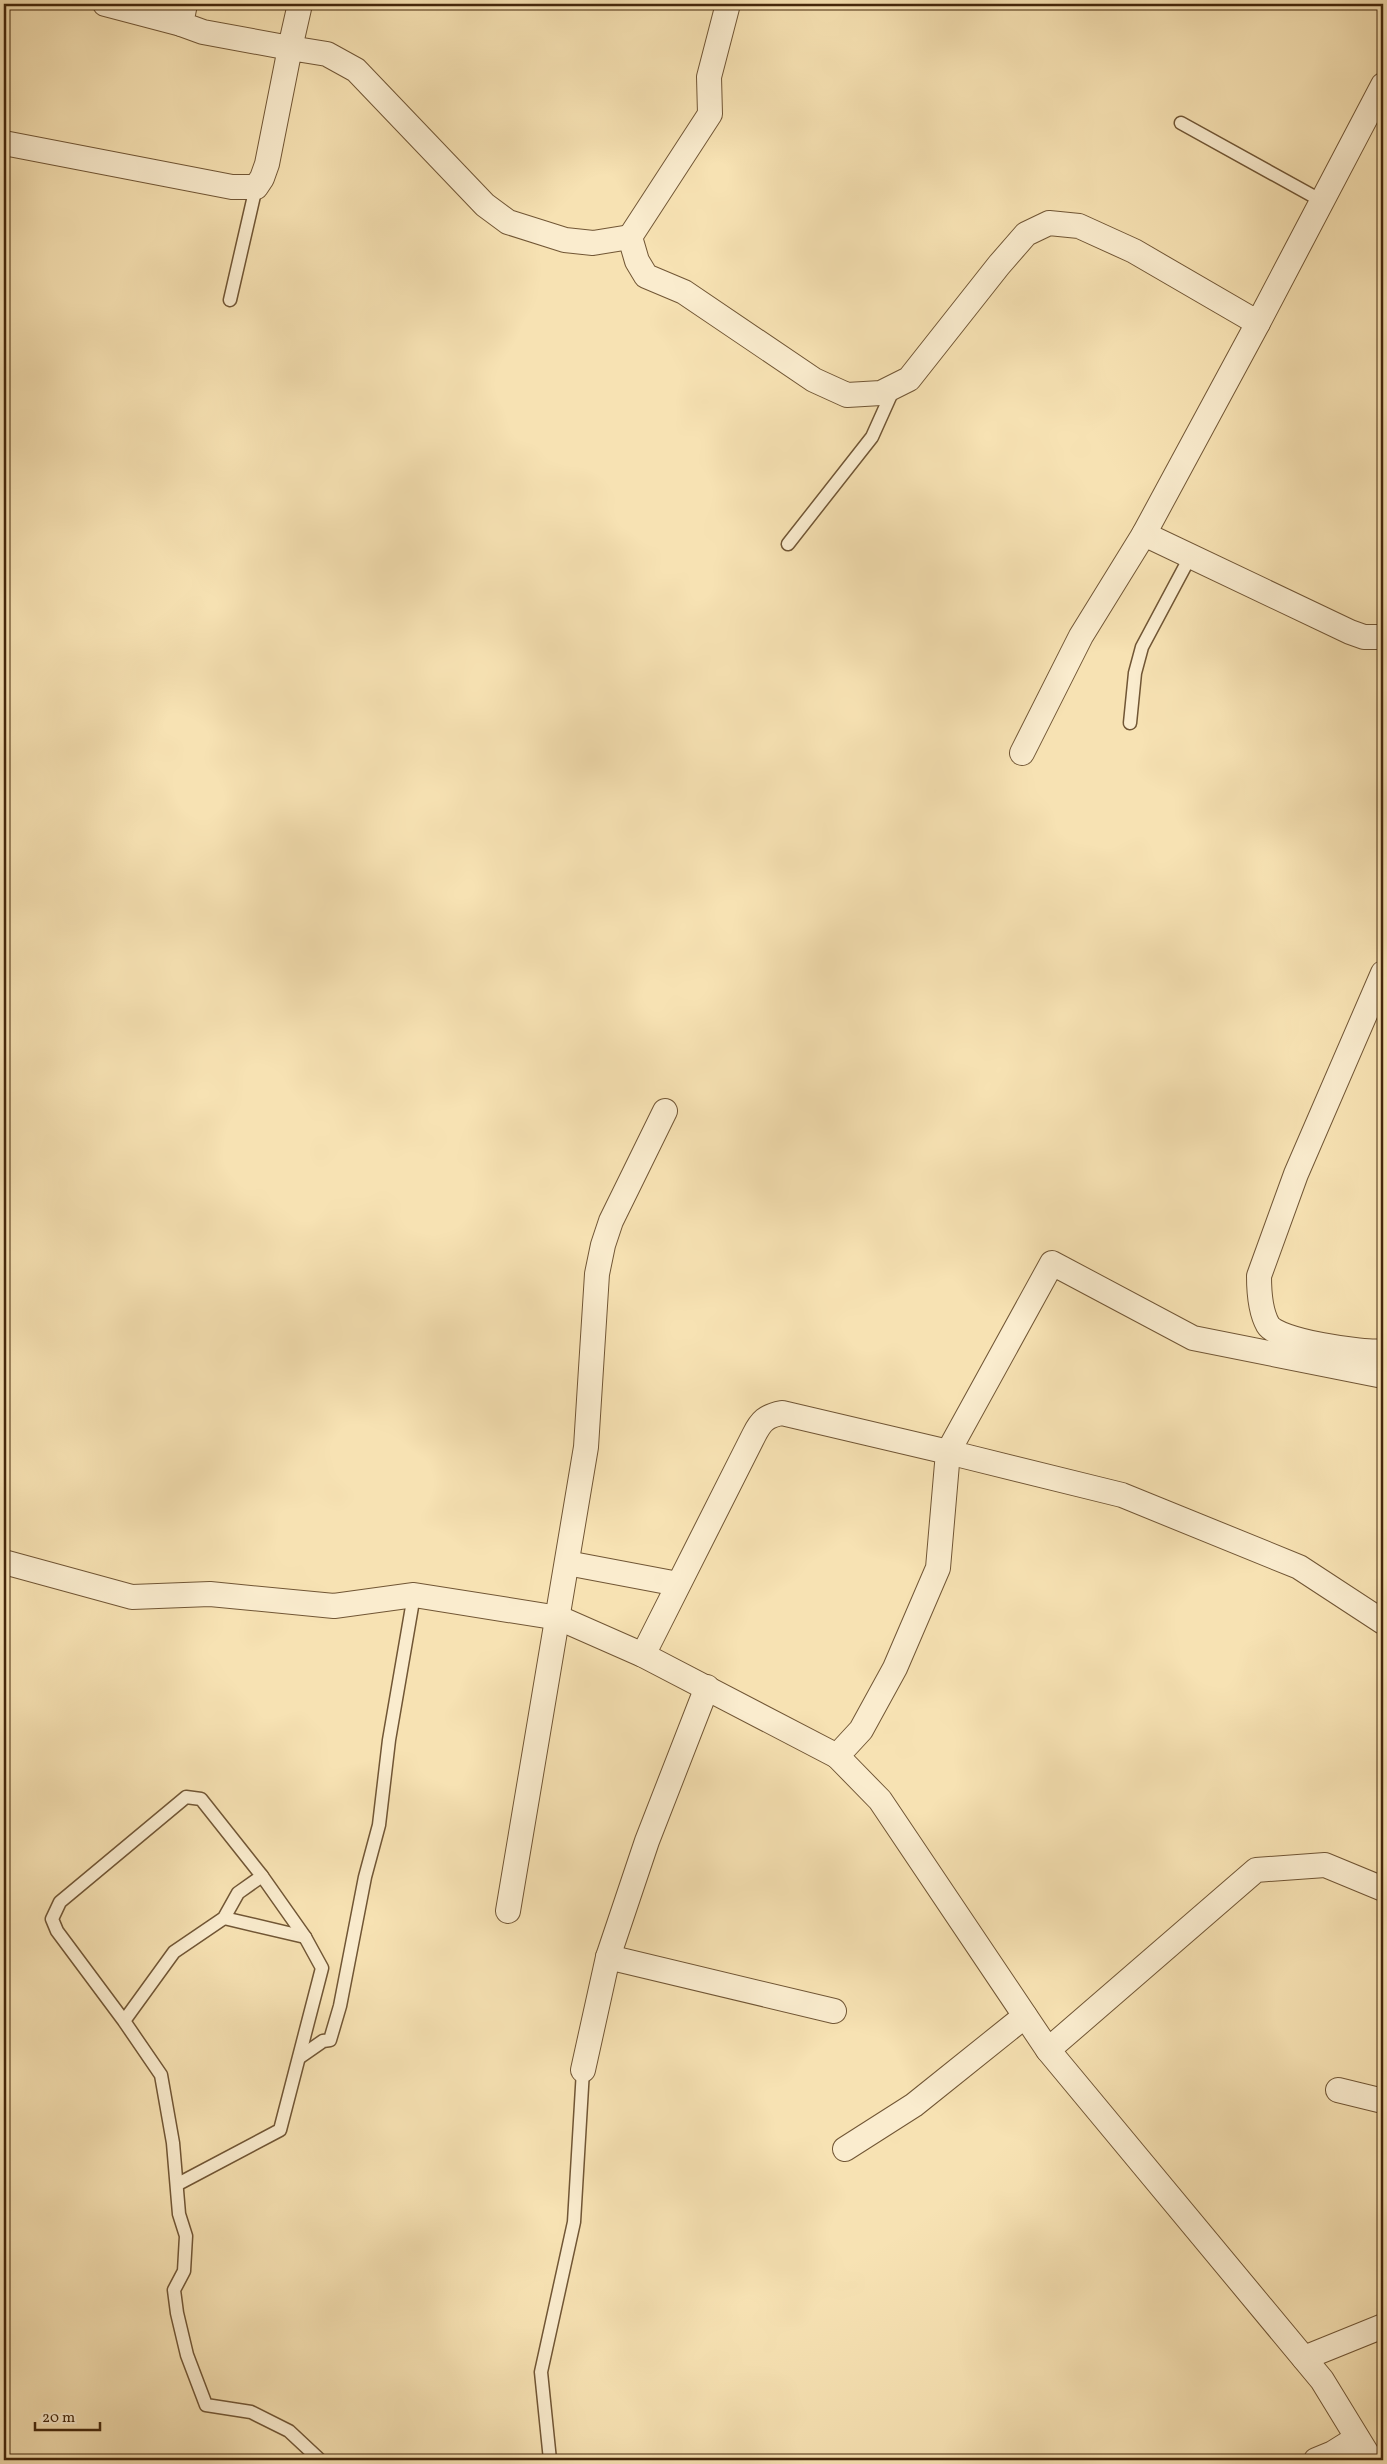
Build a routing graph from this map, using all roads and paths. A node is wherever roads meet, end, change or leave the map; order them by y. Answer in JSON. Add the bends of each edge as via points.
{"nodes":[{"id":1,"x":105,"y":4,"type":"edge"},
{"id":2,"x":300,"y":4,"type":"edge"},
{"id":3,"x":728,"y":4,"type":"edge"},
{"id":4,"x":183,"y":14,"type":"edge"},
{"id":5,"x":290,"y":48,"type":"junction"},
{"id":6,"x":1383,"y":85,"type":"edge"},
{"id":7,"x":1181,"y":123,"type":"dead end"},
{"id":8,"x":4,"y":143,"type":"edge"},
{"id":9,"x":256,"y":187,"type":"junction"},
{"id":10,"x":1322,"y":201,"type":"junction"},
{"id":11,"x":630,"y":237,"type":"junction"},
{"id":12,"x":230,"y":300,"type":"dead end"},
{"id":13,"x":1258,"y":323,"type":"junction"},
{"id":14,"x":895,"y":386,"type":"junction"},
{"id":15,"x":1144,"y":534,"type":"junction"},
{"id":16,"x":788,"y":544,"type":"dead end"},
{"id":17,"x":1190,"y":556,"type":"junction"},
{"id":18,"x":1383,"y":637,"type":"edge"},
{"id":19,"x":1130,"y":723,"type":"dead end"},
{"id":20,"x":1022,"y":753,"type":"dead end"},
{"id":21,"x":1383,"y":973,"type":"edge"},
{"id":22,"x":665,"y":1111,"type":"dead end"},
{"id":23,"x":1383,"y":1351,"type":"edge"},
{"id":24,"x":1383,"y":1376,"type":"edge"},
{"id":25,"x":948,"y":1452,"type":"junction"},
{"id":26,"x":4,"y":1562,"type":"edge"},
{"id":27,"x":568,"y":1563,"type":"junction"},
{"id":28,"x":678,"y":1584,"type":"junction"},
{"id":29,"x":414,"y":1595,"type":"junction"},
{"id":30,"x":558,"y":1618,"type":"junction"},
{"id":31,"x":1383,"y":1622,"type":"edge"},
{"id":32,"x":642,"y":1655,"type":"junction"},
{"id":33,"x":706,"y":1687,"type":"junction"},
{"id":34,"x":837,"y":1756,"type":"junction"},
{"id":35,"x":262,"y":1876,"type":"junction"},
{"id":36,"x":1383,"y":1889,"type":"edge"},
{"id":37,"x":508,"y":1911,"type":"dead end"},
{"id":38,"x":224,"y":1918,"type":"junction"},
{"id":39,"x":305,"y":1937,"type":"junction"},
{"id":40,"x":608,"y":1957,"type":"junction"},
{"id":41,"x":834,"y":2011,"type":"dead end"},
{"id":42,"x":1025,"y":2016,"type":"junction"},
{"id":43,"x":124,"y":2021,"type":"junction"},
{"id":44,"x":1048,"y":2050,"type":"junction"},
{"id":45,"x":300,"y":2057,"type":"junction"},
{"id":46,"x":583,"y":2070,"type":"joint"},
{"id":47,"x":1338,"y":2090,"type":"dead end"},
{"id":48,"x":1383,"y":2101,"type":"edge"},
{"id":49,"x":845,"y":2149,"type":"dead end"},
{"id":50,"x":178,"y":2184,"type":"junction"},
{"id":51,"x":1383,"y":2326,"type":"edge"},
{"id":52,"x":1304,"y":2358,"type":"junction"},
{"id":53,"x":1357,"y":2438,"type":"junction"},
{"id":54,"x":320,"y":2460,"type":"edge"},
{"id":55,"x":550,"y":2460,"type":"edge"},
{"id":56,"x":1316,"y":2460,"type":"edge"},
{"id":57,"x":1371,"y":2460,"type":"edge"}],
"edges":[{"from":1,"to":4,"type":"street"},
{"from":2,"to":5,"type":"street"},
{"from":3,"to":11,"type":"street","via":[[709,77],[710,114]]},
{"from":4,"to":5,"type":"street","via":[[203,32]]},
{"from":5,"to":9,"type":"street","via":[[267,164]]},
{"from":5,"to":11,"type":"street","via":[[327,54],[356,70],[485,205],[508,222],[565,240],[593,243]]},
{"from":6,"to":10,"type":"street"},
{"from":7,"to":10,"type":"lane"},
{"from":8,"to":9,"type":"street","via":[[232,187]]},
{"from":9,"to":12,"type":"lane"},
{"from":10,"to":13,"type":"street"},
{"from":11,"to":14,"type":"street","via":[[637,261],[646,276],[684,292],[814,380],[847,395],[881,393]]},
{"from":13,"to":14,"type":"street","via":[[1134,251],[1079,226],[1048,223],[1026,234],[909,379]]},
{"from":13,"to":15,"type":"street"},
{"from":14,"to":16,"type":"lane","via":[[872,437]]},
{"from":15,"to":17,"type":"street"},
{"from":15,"to":20,"type":"street","via":[[1081,636]]},
{"from":17,"to":18,"type":"street","via":[[1350,632],[1364,637]]},
{"from":17,"to":19,"type":"lane","via":[[1142,647],[1135,673]]},
{"from":21,"to":23,"type":"street","via":[[1296,1174],[1259,1276],[1259,1294],[1268,1326],[1279,1335],[1343,1349]]},
{"from":22,"to":27,"type":"street","via":[[611,1221],[603,1245],[597,1274],[586,1447]]},
{"from":24,"to":25,"type":"street","via":[[1193,1338],[1052,1263]]},
{"from":25,"to":28,"type":"street","via":[[782,1413],[770,1415],[761,1421]]},
{"from":25,"to":31,"type":"street","via":[[1122,1496],[1224,1535],[1299,1566]]},
{"from":25,"to":34,"type":"street","via":[[938,1568],[895,1668],[861,1730]]},
{"from":26,"to":29,"type":"street","via":[[132,1597],[210,1594],[334,1606]]},
{"from":27,"to":28,"type":"street"},
{"from":27,"to":30,"type":"street"},
{"from":28,"to":32,"type":"street"},
{"from":29,"to":30,"type":"street"},
{"from":29,"to":45,"type":"lane","via":[[389,1740],[380,1825],[365,1877],[340,2006],[330,2040]]},
{"from":30,"to":32,"type":"street"},
{"from":30,"to":37,"type":"street"},
{"from":32,"to":33,"type":"street"},
{"from":33,"to":34,"type":"street"},
{"from":33,"to":40,"type":"street","via":[[647,1841]]},
{"from":34,"to":42,"type":"street","via":[[880,1800]]},
{"from":35,"to":38,"type":"lane","via":[[238,1893]]},
{"from":35,"to":39,"type":"lane"},
{"from":35,"to":43,"type":"lane","via":[[201,1799],[186,1797],[60,1902],[52,1918],[56,1931]]},
{"from":36,"to":44,"type":"street","via":[[1325,1865],[1256,1870]]},
{"from":38,"to":39,"type":"lane"},
{"from":38,"to":43,"type":"lane","via":[[174,1952]]},
{"from":39,"to":45,"type":"lane","via":[[322,1968]]},
{"from":40,"to":41,"type":"street"},
{"from":40,"to":46,"type":"street"},
{"from":42,"to":44,"type":"street"},
{"from":42,"to":49,"type":"street","via":[[914,2105]]},
{"from":43,"to":50,"type":"lane","via":[[161,2074]]},
{"from":44,"to":52,"type":"street"},
{"from":45,"to":50,"type":"lane","via":[[280,2130]]},
{"from":46,"to":55,"type":"lane","via":[[574,2222],[541,2372]]},
{"from":47,"to":48,"type":"street"},
{"from":50,"to":54,"type":"lane","via":[[179,2214],[186,2236],[184,2271],[174,2290],[176,2313],[187,2355],[206,2405],[251,2412],[289,2431]]},
{"from":51,"to":52,"type":"street"},
{"from":52,"to":53,"type":"street","via":[[1322,2380]]},
{"from":53,"to":56,"type":"street"},
{"from":53,"to":57,"type":"street"}]}
